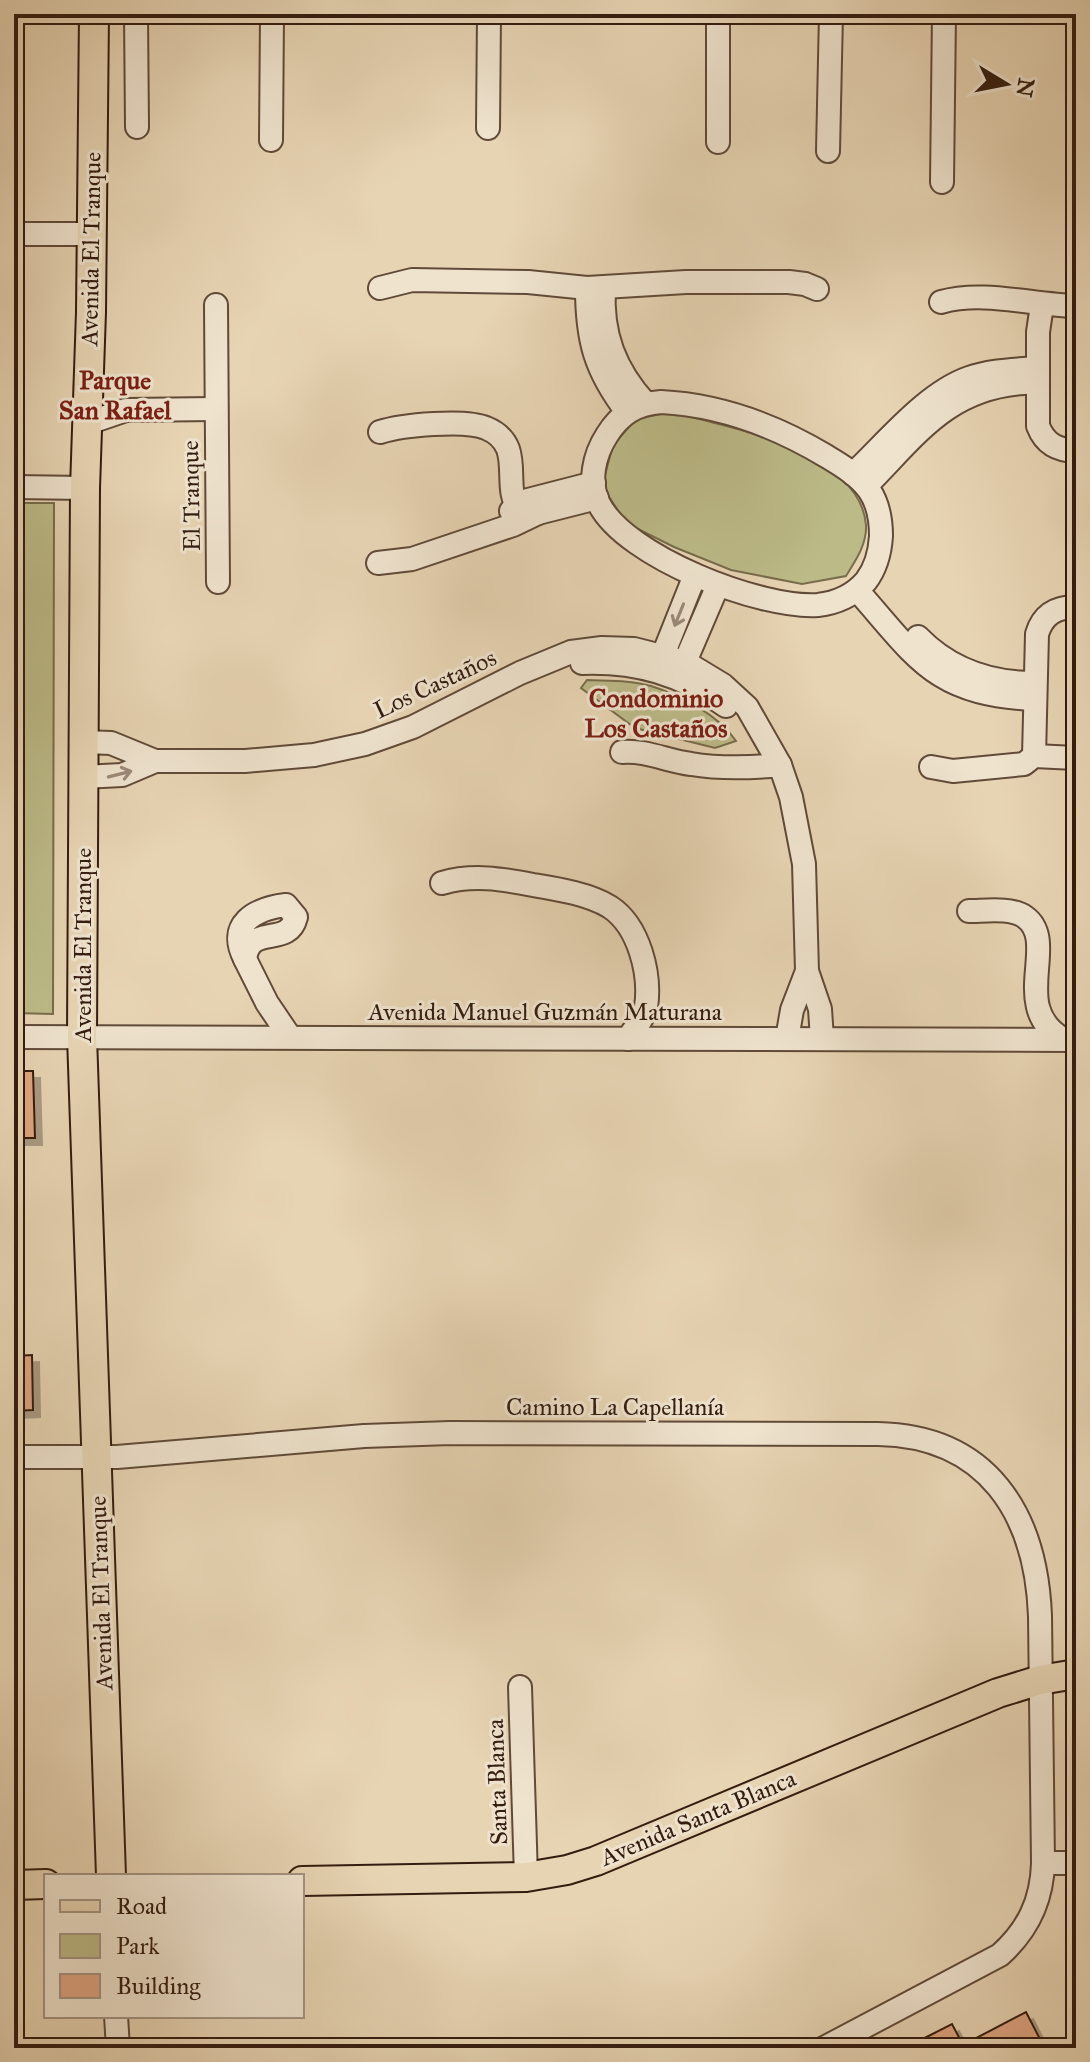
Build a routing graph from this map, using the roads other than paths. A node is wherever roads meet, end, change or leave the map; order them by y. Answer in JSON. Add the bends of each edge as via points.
{"nodes":[{"id":1,"x":94,"y":14,"type":"edge"},
{"id":2,"x":136,"y":14,"type":"edge"},
{"id":3,"x":272,"y":14,"type":"edge"},
{"id":4,"x":489,"y":14,"type":"edge"},
{"id":5,"x":718,"y":14,"type":"edge"},
{"id":6,"x":831,"y":14,"type":"edge"},
{"id":7,"x":944,"y":14,"type":"edge"},
{"id":8,"x":137,"y":127,"type":"dead end"},
{"id":9,"x":488,"y":128,"type":"dead end"},
{"id":10,"x":271,"y":140,"type":"dead end"},
{"id":11,"x":718,"y":142,"type":"dead end"},
{"id":12,"x":828,"y":151,"type":"dead end"},
{"id":13,"x":942,"y":182,"type":"dead end"},
{"id":14,"x":14,"y":234,"type":"edge"},
{"id":15,"x":92,"y":234,"type":"junction"},
{"id":16,"x":380,"y":288,"type":"dead end"},
{"id":17,"x":596,"y":288,"type":"junction"},
{"id":18,"x":817,"y":289,"type":"dead end"},
{"id":19,"x":941,"y":302,"type":"dead end"},
{"id":20,"x":216,"y":305,"type":"dead end"},
{"id":21,"x":1042,"y":305,"type":"junction"},
{"id":22,"x":1076,"y":306,"type":"edge"},
{"id":23,"x":1037,"y":375,"type":"junction"},
{"id":24,"x":89,"y":388,"type":"junction"},
{"id":25,"x":636,"y":408,"type":"junction"},
{"id":26,"x":216,"y":409,"type":"junction"},
{"id":27,"x":126,"y":410,"type":"junction"},
{"id":28,"x":88,"y":423,"type":"junction"},
{"id":29,"x":380,"y":432,"type":"dead end"},
{"id":30,"x":1076,"y":451,"type":"edge"},
{"id":31,"x":513,"y":472,"type":"junction"},
{"id":32,"x":860,"y":480,"type":"junction"},
{"id":33,"x":14,"y":487,"type":"edge"},
{"id":34,"x":85,"y":488,"type":"junction"},
{"id":35,"x":595,"y":490,"type":"junction"},
{"id":36,"x":539,"y":505,"type":"junction"},
{"id":37,"x":516,"y":506,"type":"junction"},
{"id":38,"x":494,"y":530,"type":"junction"},
{"id":39,"x":378,"y":563,"type":"dead end"},
{"id":40,"x":695,"y":575,"type":"junction"},
{"id":41,"x":218,"y":582,"type":"dead end"},
{"id":42,"x":862,"y":584,"type":"junction"},
{"id":43,"x":718,"y":585,"type":"junction"},
{"id":44,"x":1076,"y":607,"type":"edge"},
{"id":45,"x":671,"y":663,"type":"junction"},
{"id":46,"x":1034,"y":691,"type":"junction"},
{"id":47,"x":84,"y":742,"type":"junction"},
{"id":48,"x":622,"y":752,"type":"dead end"},
{"id":49,"x":1034,"y":756,"type":"junction"},
{"id":50,"x":1076,"y":758,"type":"edge"},
{"id":51,"x":155,"y":761,"type":"junction"},
{"id":52,"x":780,"y":765,"type":"junction"},
{"id":53,"x":931,"y":767,"type":"dead end"},
{"id":54,"x":83,"y":777,"type":"junction"},
{"id":55,"x":442,"y":883,"type":"dead end"},
{"id":56,"x":969,"y":911,"type":"dead end"},
{"id":57,"x":245,"y":959,"type":"dead end"},
{"id":58,"x":807,"y":971,"type":"junction"},
{"id":59,"x":267,"y":1003,"type":"junction"},
{"id":60,"x":1036,"y":1003,"type":"junction"},
{"id":61,"x":646,"y":1010,"type":"junction"},
{"id":62,"x":14,"y":1037,"type":"edge"},
{"id":63,"x":82,"y":1037,"type":"junction"},
{"id":64,"x":256,"y":1037,"type":"junction"},
{"id":65,"x":290,"y":1037,"type":"junction"},
{"id":66,"x":628,"y":1039,"type":"junction"},
{"id":67,"x":667,"y":1039,"type":"junction"},
{"id":68,"x":787,"y":1039,"type":"junction"},
{"id":69,"x":822,"y":1039,"type":"junction"},
{"id":70,"x":1006,"y":1039,"type":"junction"},
{"id":71,"x":1070,"y":1040,"type":"edge"},
{"id":72,"x":14,"y":1457,"type":"edge"},
{"id":73,"x":97,"y":1457,"type":"junction"},
{"id":74,"x":1076,"y":1674,"type":"edge"},
{"id":75,"x":1040,"y":1680,"type":"junction"},
{"id":76,"x":520,"y":1687,"type":"dead end"},
{"id":77,"x":1043,"y":1863,"type":"junction"},
{"id":78,"x":1076,"y":1863,"type":"edge"},
{"id":79,"x":111,"y":1874,"type":"edge"},
{"id":80,"x":526,"y":1877,"type":"junction"},
{"id":81,"x":304,"y":1881,"type":"edge"},
{"id":82,"x":44,"y":1884,"type":"edge"},
{"id":83,"x":14,"y":1885,"type":"edge"},
{"id":84,"x":116,"y":2018,"type":"edge"},
{"id":85,"x":118,"y":2048,"type":"edge"},
{"id":86,"x":824,"y":2048,"type":"edge"}],
"edges":[{"from":1,"to":15,"type":"main road","name":"Avenida El Tranque"},
{"from":2,"to":8,"type":"street"},
{"from":3,"to":10,"type":"street"},
{"from":4,"to":9,"type":"street"},
{"from":5,"to":11,"type":"street"},
{"from":6,"to":12,"type":"street"},
{"from":7,"to":13,"type":"street"},
{"from":14,"to":15,"type":"street"},
{"from":15,"to":24,"type":"main road","name":"Avenida El Tranque"},
{"from":16,"to":17,"type":"street","via":[[412,280]]},
{"from":17,"to":18,"type":"street","via":[[789,282]]},
{"from":17,"to":25,"type":"street","via":[[611,352]]},
{"from":19,"to":21,"type":"street","via":[[997,299]]},
{"from":20,"to":26,"type":"street","name":"El Tranque"},
{"from":21,"to":22,"type":"street"},
{"from":21,"to":23,"type":"street"},
{"from":23,"to":30,"type":"street","via":[[1037,421],[1043,438],[1058,449]]},
{"from":23,"to":32,"type":"street","via":[[984,373],[953,385],[926,404]]},
{"from":24,"to":27,"type":"street"},
{"from":24,"to":28,"type":"main road","name":"Avenida El Tranque"},
{"from":25,"to":32,"type":"street","via":[[680,403],[753,421],[812,448]]},
{"from":25,"to":35,"type":"street","via":[[614,424],[599,449]]},
{"from":26,"to":27,"type":"street","name":"El Tranque"},
{"from":26,"to":41,"type":"street","name":"El Tranque"},
{"from":27,"to":28,"type":"street","name":"El Tranque"},
{"from":28,"to":34,"type":"main road","name":"Avenida El Tranque"},
{"from":29,"to":31,"type":"street","via":[[407,425],[489,428],[505,444]]},
{"from":31,"to":36,"type":"street"},
{"from":31,"to":37,"type":"street"},
{"from":32,"to":42,"type":"street","via":[[878,510],[881,532],[876,563]]},
{"from":33,"to":34,"type":"street"},
{"from":34,"to":47,"type":"main road","name":"Avenida El Tranque"},
{"from":35,"to":36,"type":"street"},
{"from":35,"to":40,"type":"street","via":[[606,514],[641,545]]},
{"from":36,"to":37,"type":"street","via":[[524,512]]},
{"from":36,"to":38,"type":"street","via":[[513,525]]},
{"from":37,"to":38,"type":"street"},
{"from":38,"to":39,"type":"street","via":[[412,559]]},
{"from":40,"to":43,"type":"street"},
{"from":40,"to":45,"type":"street","one_way":true},
{"from":42,"to":43,"type":"street","via":[[834,602],[809,605]]},
{"from":42,"to":46,"type":"street","via":[[920,660],[949,681],[986,694]]},
{"from":43,"to":45,"type":"street"},
{"from":44,"to":46,"type":"street","via":[[1056,610],[1039,626]]},
{"from":45,"to":51,"type":"street","name":"Los Castaños","via":[[545,664],[413,727],[352,747],[280,759]]},
{"from":45,"to":52,"type":"street","name":"Los Castaños","via":[[759,729]]},
{"from":46,"to":49,"type":"street"},
{"from":47,"to":51,"type":"street","name":"Los Castaños","via":[[111,743]]},
{"from":47,"to":54,"type":"main road","name":"Avenida El Tranque"},
{"from":48,"to":52,"type":"street","via":[[718,768]]},
{"from":49,"to":50,"type":"street"},
{"from":49,"to":53,"type":"street","via":[[1024,764],[953,771]]},
{"from":54,"to":51,"type":"street","name":"Los Castaños","one_way":true,"via":[[122,775]]},
{"from":52,"to":58,"type":"street","name":"Los Castaños","via":[[804,864]]},
{"from":54,"to":63,"type":"main road","name":"Avenida El Tranque"},
{"from":55,"to":61,"type":"street","via":[[461,877],[500,879],[608,906],[635,935],[643,957]]},
{"from":56,"to":60,"type":"street","via":[[1024,916],[1036,932]]},
{"from":57,"to":59,"type":"street"},
{"from":58,"to":68,"type":"street","name":"Los Castaños"},
{"from":58,"to":69,"type":"street","name":"Los Castaños","via":[[820,1009]]},
{"from":59,"to":64,"type":"street"},
{"from":59,"to":65,"type":"street"},
{"from":60,"to":70,"type":"street"},
{"from":60,"to":71,"type":"street","via":[[1046,1026]]},
{"from":61,"to":66,"type":"street"},
{"from":61,"to":67,"type":"street"},
{"from":62,"to":63,"type":"street","name":"Avenida Manuel Guzmán Maturana"},
{"from":63,"to":64,"type":"street","name":"Avenida Manuel Guzmán Maturana"},
{"from":63,"to":73,"type":"main road","name":"Avenida El Tranque"},
{"from":64,"to":65,"type":"street","name":"Avenida Manuel Guzmán Maturana"},
{"from":65,"to":66,"type":"street","name":"Avenida Manuel Guzmán Maturana"},
{"from":66,"to":67,"type":"street","name":"Avenida Manuel Guzmán Maturana"},
{"from":67,"to":68,"type":"street","name":"Avenida Manuel Guzmán Maturana"},
{"from":68,"to":69,"type":"street","name":"Avenida Manuel Guzmán Maturana"},
{"from":69,"to":70,"type":"street","name":"Avenida Manuel Guzmán Maturana"},
{"from":70,"to":71,"type":"street","name":"Avenida Manuel Guzmán Maturana"},
{"from":72,"to":73,"type":"street","name":"Camino La Capellanía"},
{"from":73,"to":75,"type":"street","name":"Camino La Capellanía","via":[[450,1433],[918,1437],[977,1465],[1017,1515],[1037,1577]]},
{"from":73,"to":79,"type":"main road","name":"Avenida El Tranque"},
{"from":74,"to":75,"type":"main road","name":"Avenida Santa Blanca"},
{"from":75,"to":77,"type":"street","name":"Camino La Capellanía"},
{"from":75,"to":80,"type":"main road","name":"Avenida Santa Blanca","via":[[977,1701],[596,1861]]},
{"from":76,"to":80,"type":"street","name":"Santa Blanca"},
{"from":77,"to":78,"type":"street"},
{"from":77,"to":86,"type":"street","name":"Camino La Capellanía","via":[[1030,1920],[1000,1955]]},
{"from":80,"to":81,"type":"main road","name":"Avenida Santa Blanca"},
{"from":82,"to":83,"type":"main road"},
{"from":84,"to":85,"type":"street"}]}
